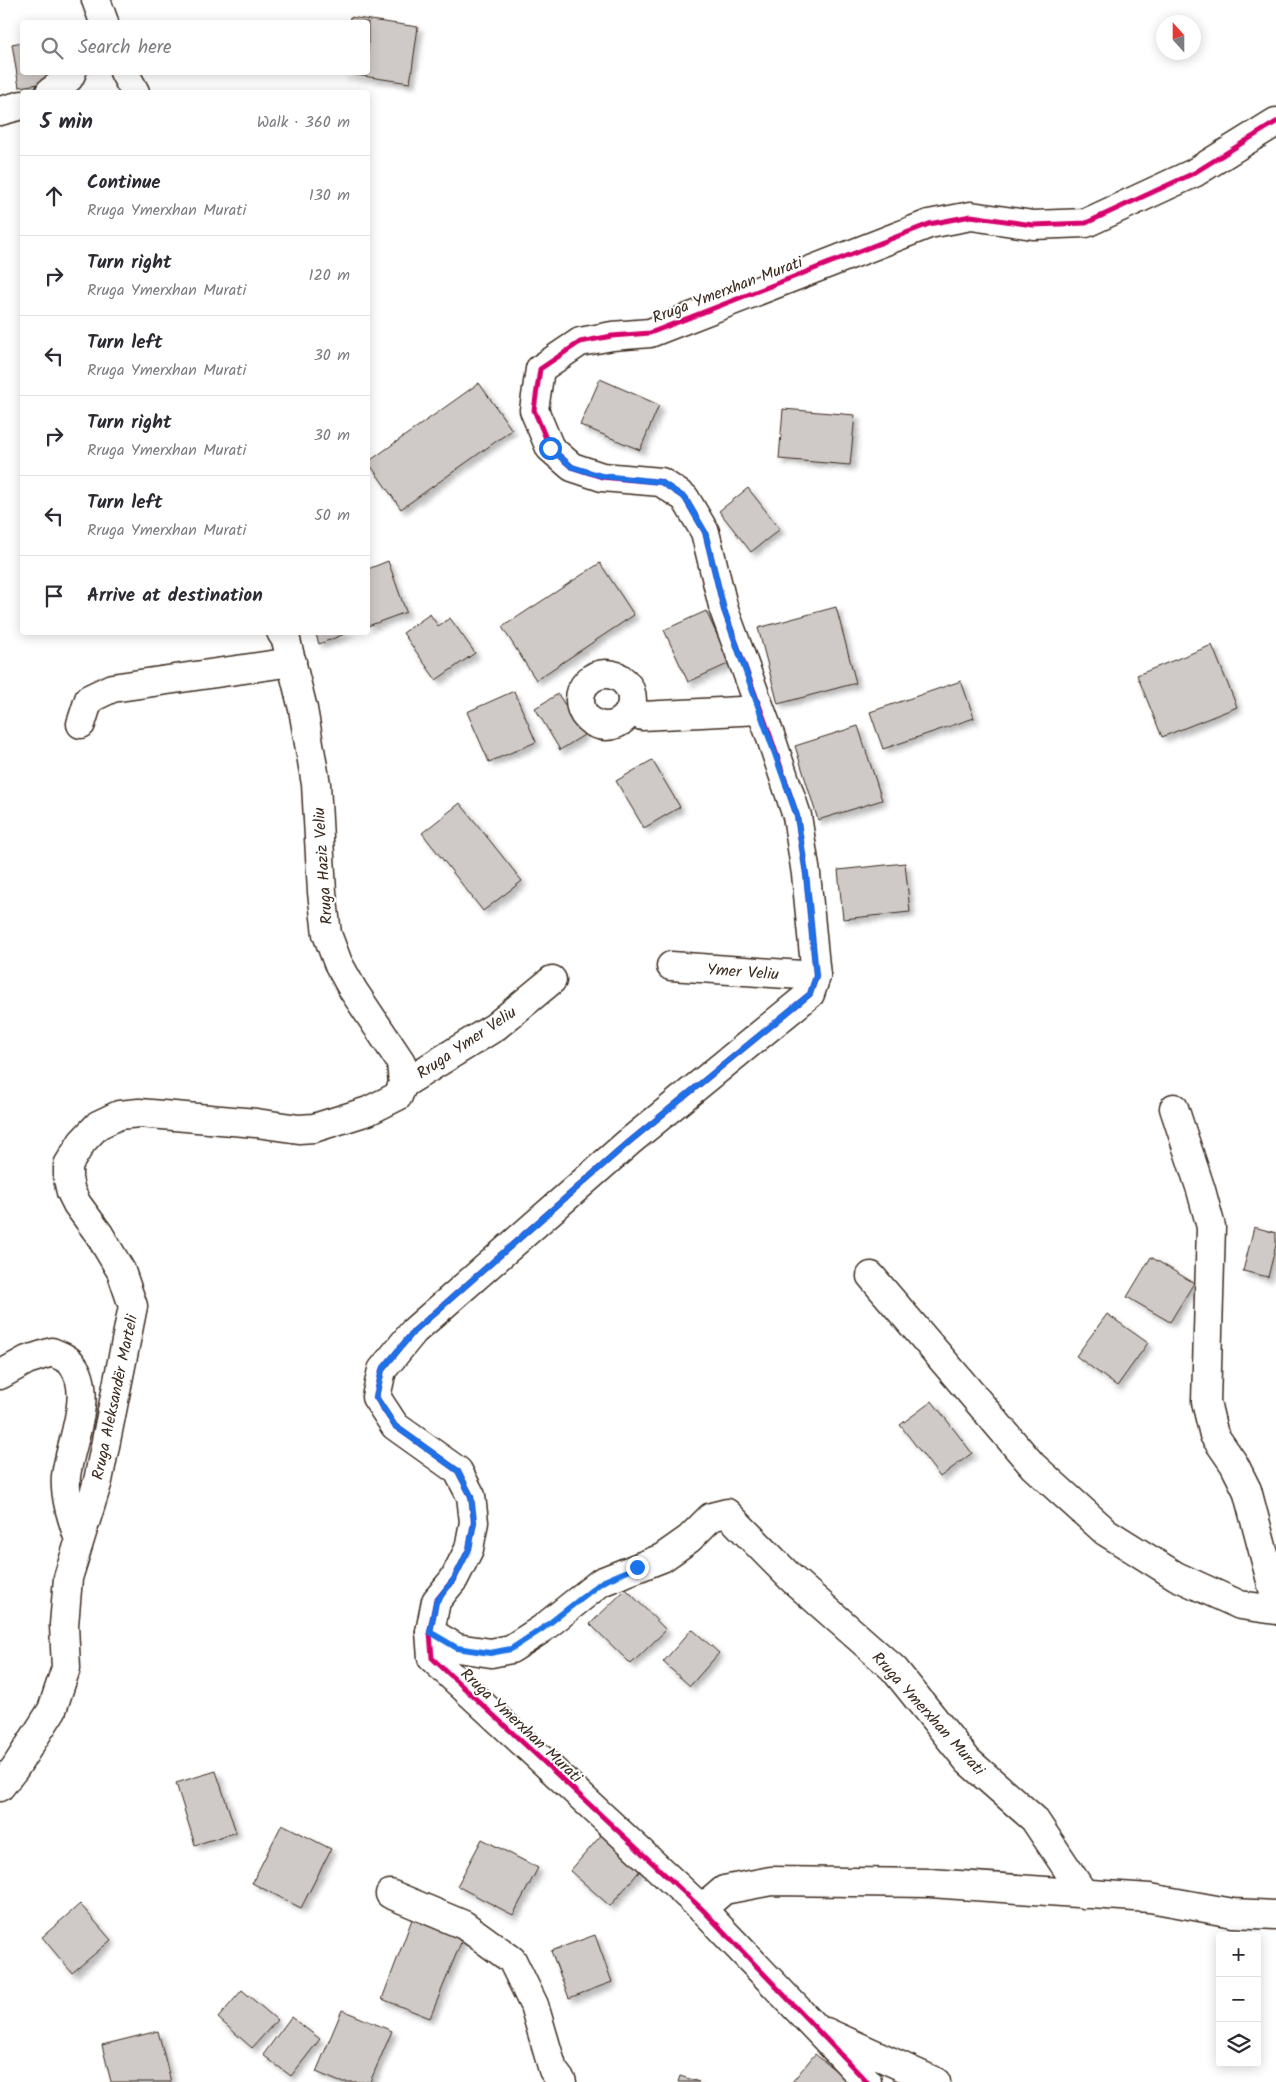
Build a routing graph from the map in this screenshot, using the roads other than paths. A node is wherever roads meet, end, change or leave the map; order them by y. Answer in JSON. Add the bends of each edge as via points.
{"nodes":[{"id":1,"x":70,"y":75,"type":"edge"},
{"id":2,"x":126,"y":75,"type":"edge"},
{"id":3,"x":53,"y":90,"type":"edge"},
{"id":4,"x":134,"y":90,"type":"edge"},
{"id":5,"x":20,"y":105,"type":"edge"},
{"id":6,"x":0,"y":110,"type":"edge"},
{"id":7,"x":1276,"y":122,"type":"edge"},
{"id":8,"x":283,"y":635,"type":"edge"},
{"id":9,"x":292,"y":662,"type":"junction"},
{"id":10,"x":631,"y":708,"type":"dead end"},
{"id":11,"x":760,"y":710,"type":"junction"},
{"id":12,"x":81,"y":724,"type":"dead end"},
{"id":13,"x":670,"y":966,"type":"dead end"},
{"id":14,"x":816,"y":976,"type":"junction"},
{"id":15,"x":552,"y":980,"type":"dead end"},
{"id":16,"x":403,"y":1084,"type":"junction"},
{"id":17,"x":1174,"y":1108,"type":"dead end"},
{"id":18,"x":871,"y":1276,"type":"dead end"},
{"id":19,"x":0,"y":1375,"type":"edge"},
{"id":20,"x":79,"y":1540,"type":"junction"},
{"id":21,"x":1276,"y":1600,"type":"edge"},
{"id":22,"x":1276,"y":1610,"type":"edge"},
{"id":23,"x":430,"y":1632,"type":"junction"},
{"id":24,"x":0,"y":1787,"type":"edge"},
{"id":25,"x":390,"y":1894,"type":"dead end"},
{"id":26,"x":1084,"y":1894,"type":"junction"},
{"id":27,"x":702,"y":1909,"type":"junction"},
{"id":28,"x":1276,"y":1915,"type":"edge"},
{"id":29,"x":811,"y":2025,"type":"junction"},
{"id":30,"x":562,"y":2082,"type":"edge"},
{"id":31,"x":867,"y":2082,"type":"edge"},
{"id":32,"x":936,"y":2082,"type":"edge"}],
"edges":[{"from":1,"to":3,"type":"street"},
{"from":2,"to":4,"type":"street"},
{"from":5,"to":6,"type":"street"},
{"from":7,"to":11,"type":"street","name":"Rruga Ymerxhan Murati","via":[[1194,173],[1086,223],[1033,225],[971,216],[929,224],[650,333],[580,342],[540,369],[534,410],[550,448],[572,467],[602,476],[661,482],[685,498],[705,532],[724,610]]},
{"from":8,"to":9,"type":"street","name":"Rruga Haziz Veliu"},
{"from":9,"to":12,"type":"street","via":[[112,688],[89,700]]},
{"from":9,"to":16,"type":"street","name":"Rruga Haziz Veliu","via":[[316,784],[327,934],[353,990],[400,1062]]},
{"from":10,"to":11,"type":"street","via":[[642,716]]},
{"from":11,"to":14,"type":"street","name":"Rruga Ymerxhan Murati","via":[[797,816]]},
{"from":13,"to":14,"type":"street","name":"Ymer Veliu"},
{"from":14,"to":23,"type":"street","name":"Rruga Ymerxhan Murati","via":[[810,994],[629,1142],[414,1331],[382,1370],[376,1397],[395,1426],[458,1471],[471,1496],[474,1522],[469,1549],[454,1579],[436,1602]]},
{"from":15,"to":16,"type":"street","name":"Rruga Ymer Veliu","via":[[495,1027]]},
{"from":16,"to":20,"type":"street","name":"Rruga Aleksandër Marteli","via":[[398,1096],[368,1111],[314,1128],[129,1113],[98,1125],[82,1142],[68,1165],[71,1192],[121,1271],[133,1306],[98,1481]]},
{"from":17,"to":21,"type":"street","via":[[1211,1226],[1206,1402],[1214,1435],[1247,1490]]},
{"from":18,"to":22,"type":"street","via":[[1033,1466],[1106,1532],[1176,1576],[1240,1605]]},
{"from":19,"to":20,"type":"street","via":[[27,1360],[52,1352],[72,1362],[81,1380],[81,1405],[66,1478],[70,1512]]},
{"from":20,"to":24,"type":"street","name":"Rruga Aleksandër Marteli","via":[[68,1578],[64,1625],[66,1668],[52,1710]]},
{"from":23,"to":26,"type":"street","name":"Rruga Ymerxhan Murati","via":[[457,1648],[490,1653],[511,1649],[602,1582],[662,1558],[689,1539],[711,1517],[727,1513],[791,1578],[894,1669],[968,1761],[1034,1819]]},
{"from":23,"to":27,"type":"street","name":"Rruga Ymerxhan Murati","via":[[432,1658]]},
{"from":25,"to":30,"type":"street","via":[[464,1925],[512,1960],[534,2005],[553,2070]]},
{"from":26,"to":27,"type":"street","via":[[930,1883],[771,1881],[724,1890]]},
{"from":26,"to":28,"type":"street","via":[[1150,1898],[1233,1913]]},
{"from":27,"to":29,"type":"street","name":"Rruga Ymerxhan Murati"},
{"from":29,"to":31,"type":"street","name":"Rruga Ymerxhan Murati"},
{"from":29,"to":32,"type":"street"}]}
